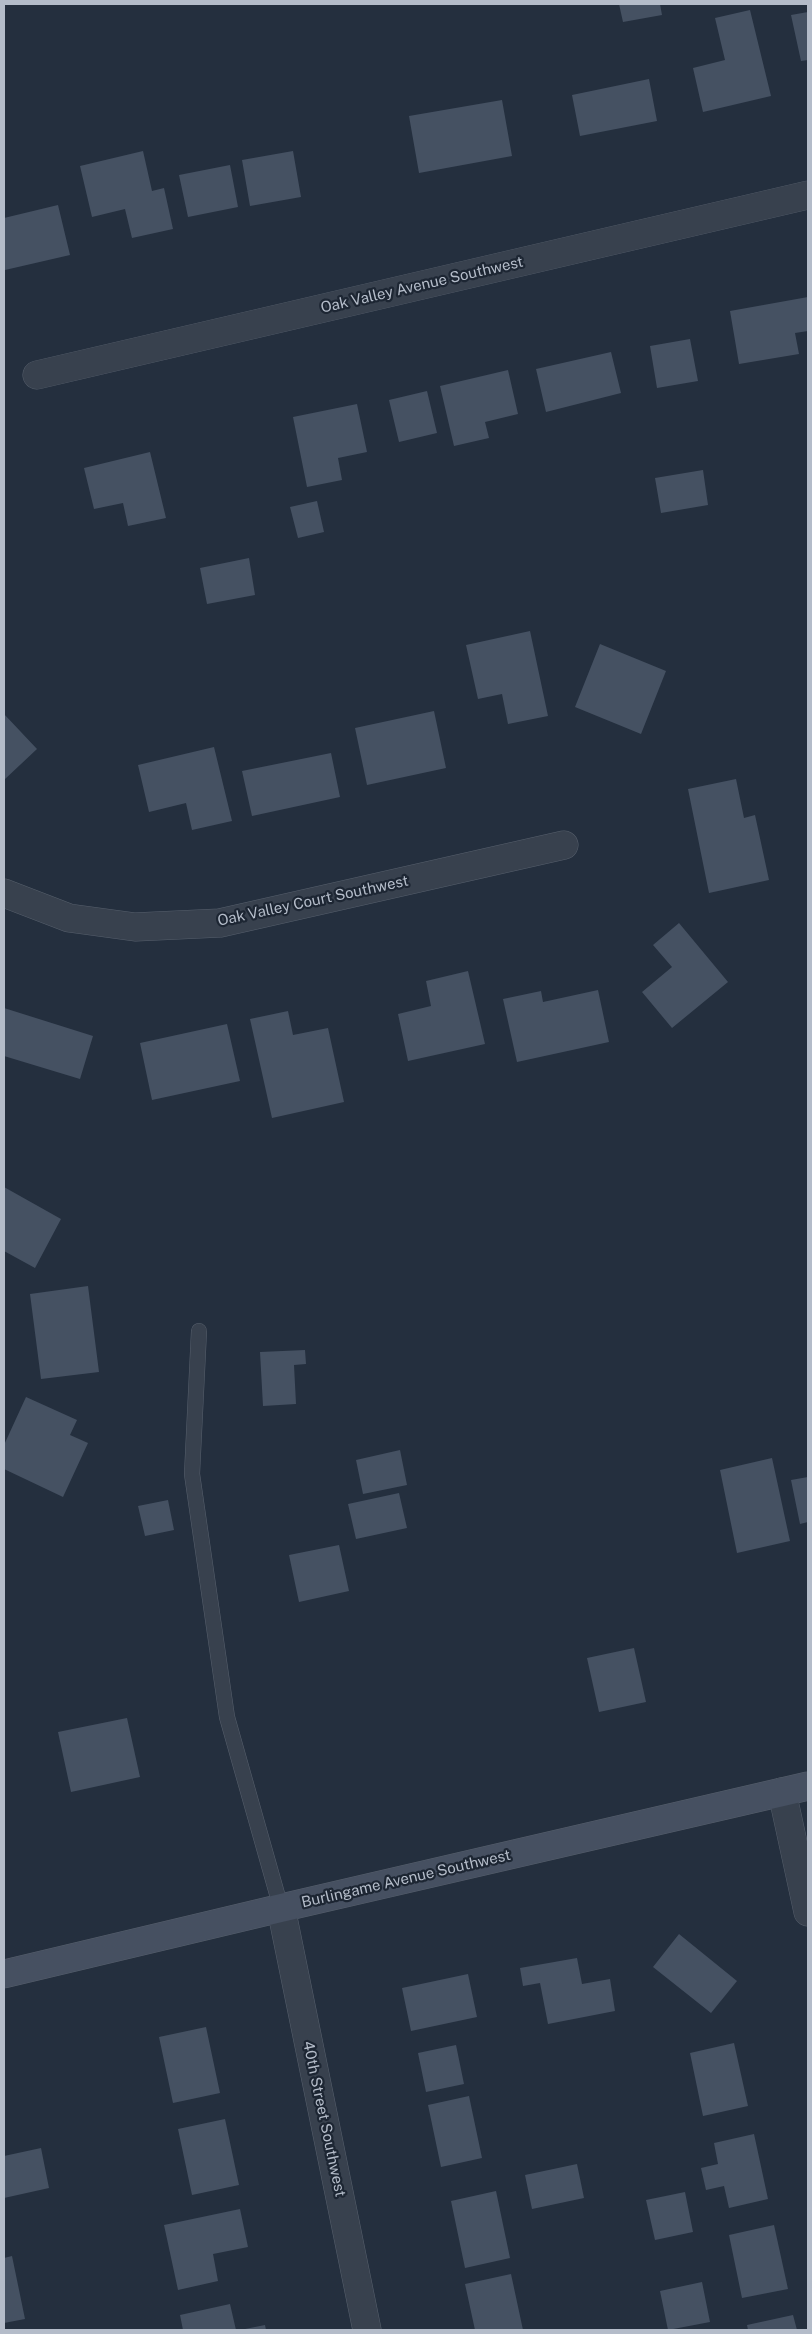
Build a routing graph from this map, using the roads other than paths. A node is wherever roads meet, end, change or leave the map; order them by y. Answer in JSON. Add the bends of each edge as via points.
{"nodes":[{"id":1,"x":808,"y":195,"type":"edge"},
{"id":2,"x":37,"y":375,"type":"dead end"},
{"id":3,"x":564,"y":845,"type":"dead end"},
{"id":4,"x":4,"y":893,"type":"edge"},
{"id":5,"x":199,"y":1331,"type":"dead end"},
{"id":6,"x":808,"y":1786,"type":"edge"},
{"id":7,"x":782,"y":1792,"type":"junction"},
{"id":8,"x":281,"y":1908,"type":"junction"},
{"id":9,"x":808,"y":1912,"type":"edge"},
{"id":10,"x":4,"y":1974,"type":"edge"},
{"id":11,"x":367,"y":2330,"type":"edge"}],
"edges":[{"from":1,"to":2,"type":"street","name":"Oak Valley Avenue Southwest"},
{"from":3,"to":4,"type":"street","name":"Oak Valley Court Southwest","via":[[220,923],[135,927],[69,918]]},
{"from":5,"to":8,"type":"lane","via":[[192,1474],[227,1717]]},
{"from":6,"to":7,"type":"street","name":"Burlingame Avenue Southwest"},
{"from":7,"to":8,"type":"street","name":"Burlingame Avenue Southwest"},
{"from":7,"to":9,"type":"street"},
{"from":8,"to":10,"type":"street","name":"Burlingame Avenue Southwest"},
{"from":8,"to":11,"type":"street","name":"40th Street Southwest"}]}
